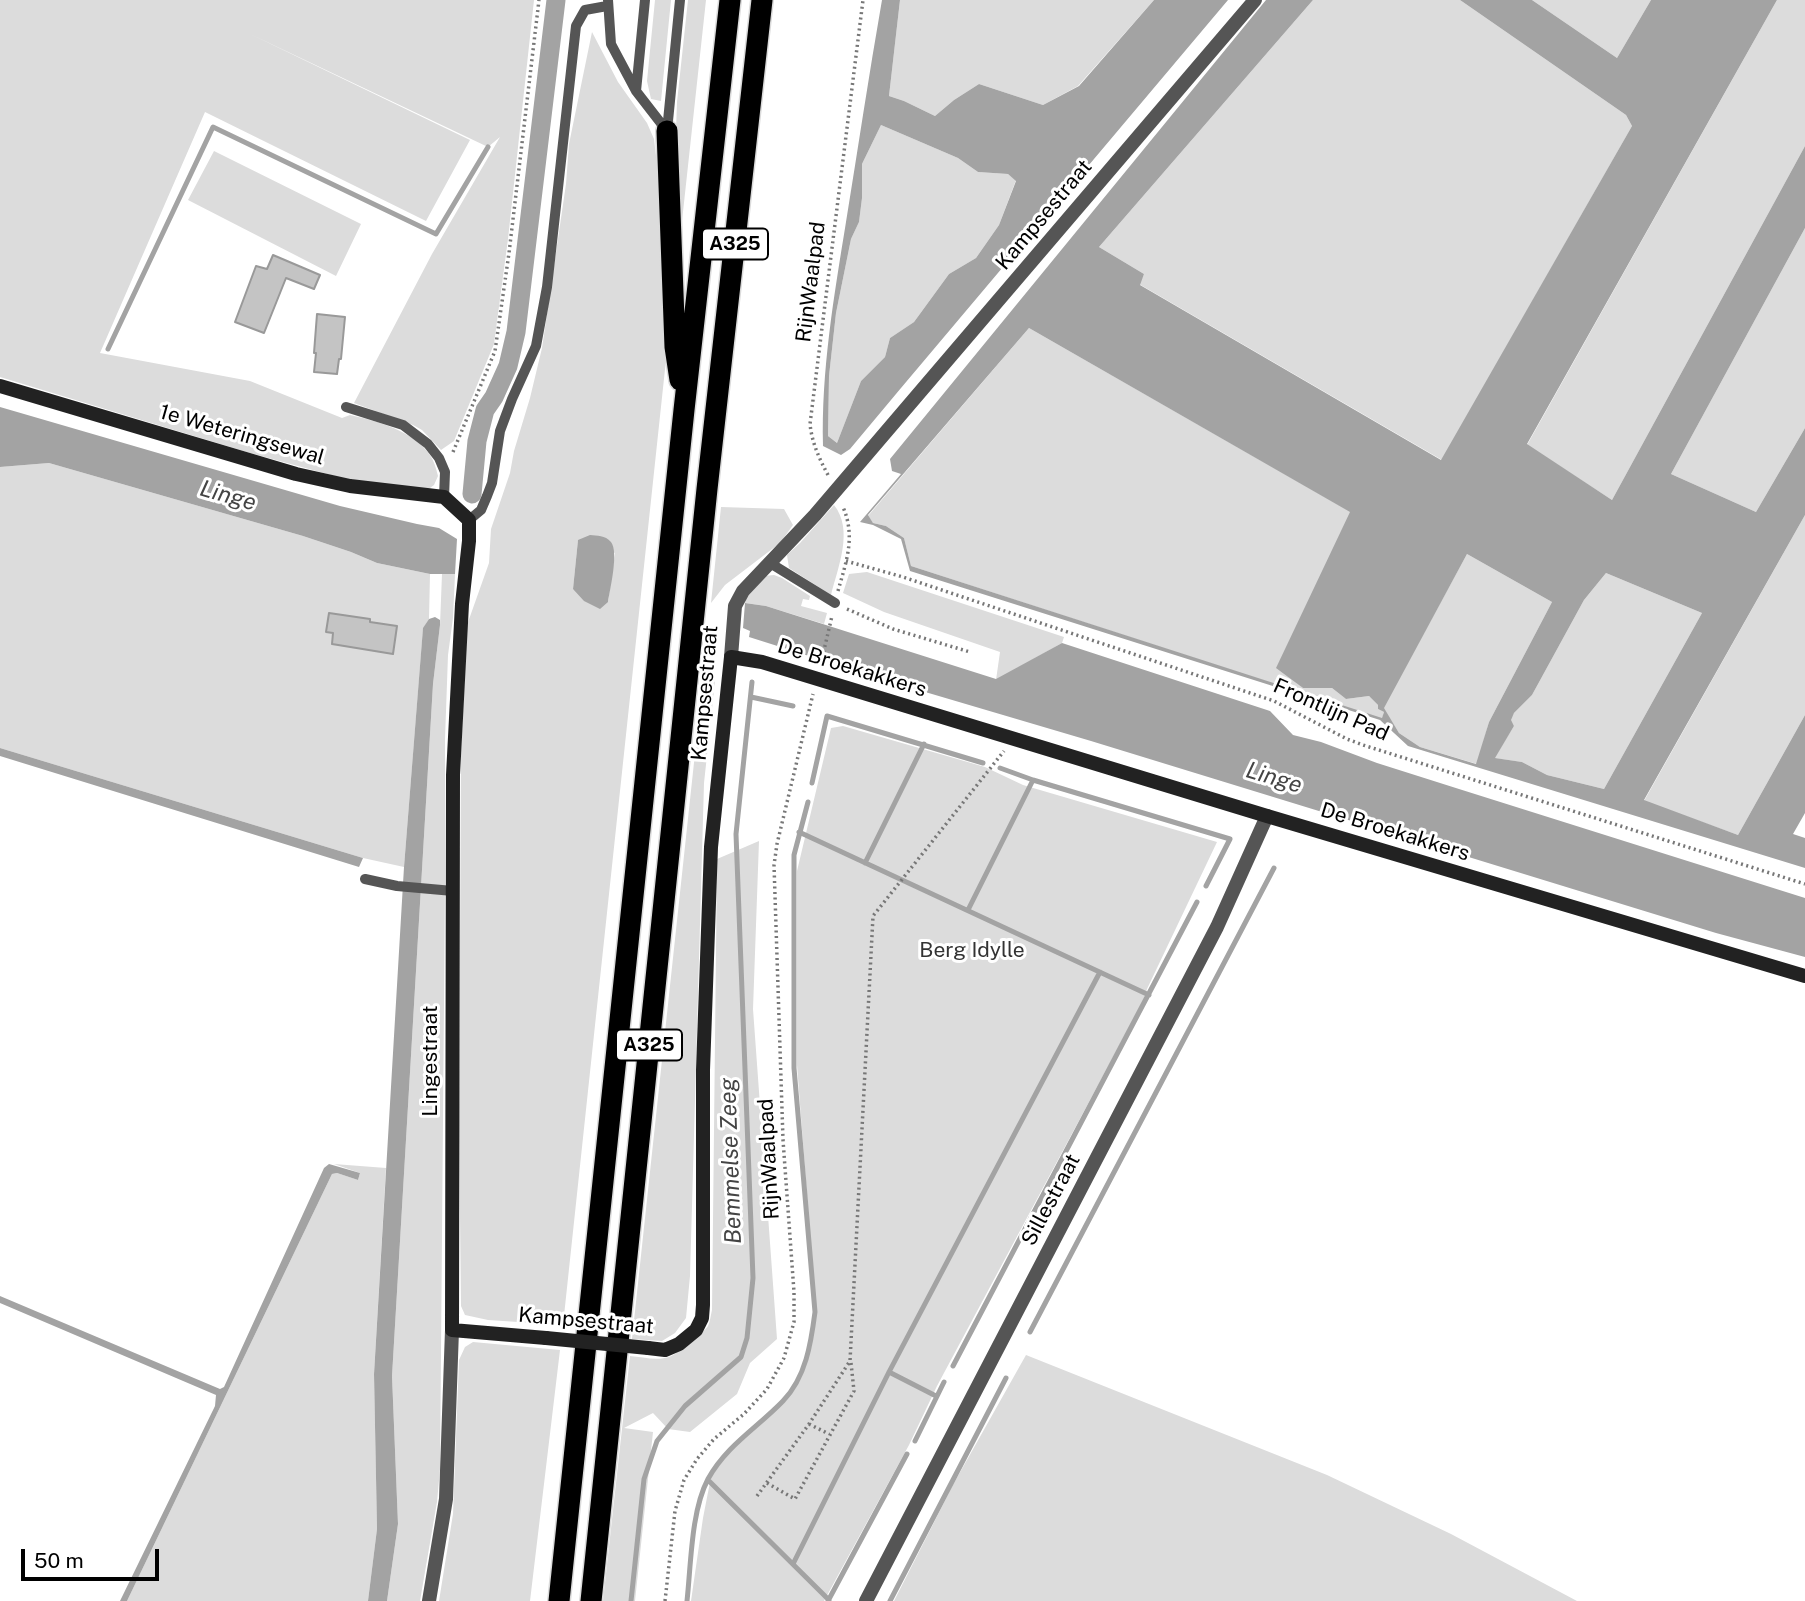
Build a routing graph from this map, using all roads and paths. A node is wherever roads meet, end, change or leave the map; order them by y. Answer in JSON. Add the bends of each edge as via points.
{"nodes":[{"id":1,"x":539,"y":0,"type":"edge"},
{"id":2,"x":646,"y":0,"type":"edge"},
{"id":3,"x":680,"y":0,"type":"edge"},
{"id":4,"x":730,"y":0,"type":"edge"},
{"id":5,"x":762,"y":0,"type":"edge"},
{"id":6,"x":863,"y":0,"type":"edge"},
{"id":7,"x":1255,"y":0,"type":"edge"},
{"id":8,"x":607,"y":3,"type":"edge"},
{"id":9,"x":636,"y":91,"type":"junction"},
{"id":10,"x":667,"y":131,"type":"junction"},
{"id":11,"x":0,"y":386,"type":"edge"},
{"id":12,"x":346,"y":407,"type":"dead end"},
{"id":13,"x":684,"y":410,"type":"junction"},
{"id":14,"x":445,"y":472,"type":"junction"},
{"id":15,"x":836,"y":491,"type":"junction"},
{"id":16,"x":444,"y":497,"type":"junction"},
{"id":17,"x":469,"y":520,"type":"junction"},
{"id":18,"x":846,"y":561,"type":"joint"},
{"id":19,"x":770,"y":563,"type":"junction"},
{"id":20,"x":835,"y":603,"type":"joint"},
{"id":21,"x":831,"y":622,"type":"dead end"},
{"id":22,"x":970,"y":652,"type":"dead end"},
{"id":23,"x":732,"y":657,"type":"junction"},
{"id":24,"x":821,"y":663,"type":"dead end"},
{"id":25,"x":817,"y":679,"type":"junction"},
{"id":26,"x":1013,"y":739,"type":"junction"},
{"id":27,"x":1267,"y":816,"type":"junction"},
{"id":28,"x":365,"y":879,"type":"dead end"},
{"id":29,"x":1805,"y":884,"type":"edge"},
{"id":30,"x":453,"y":891,"type":"junction"},
{"id":31,"x":1805,"y":976,"type":"edge"},
{"id":32,"x":452,"y":1330,"type":"junction"},
{"id":33,"x":850,"y":1361,"type":"junction"},
{"id":34,"x":809,"y":1424,"type":"junction"},
{"id":35,"x":829,"y":1434,"type":"junction"},
{"id":36,"x":767,"y":1482,"type":"junction"},
{"id":37,"x":757,"y":1496,"type":"dead end"},
{"id":38,"x":429,"y":1601,"type":"edge"},
{"id":39,"x":559,"y":1601,"type":"edge"},
{"id":40,"x":591,"y":1601,"type":"edge"},
{"id":41,"x":665,"y":1601,"type":"edge"},
{"id":42,"x":866,"y":1601,"type":"edge"}],
"edges":[{"from":1,"to":14,"type":"path","via":[[495,351]]},
{"from":2,"to":9,"type":"lane"},
{"from":3,"to":10,"type":"lane"},
{"from":4,"to":13,"type":"highway","number":"A325"},
{"from":5,"to":40,"type":"highway","number":"A325"},
{"from":6,"to":15,"type":"path","name":"RijnWaalpad","via":[[810,424],[816,450]]},
{"from":7,"to":15,"type":"street","name":"Kampsestraat"},
{"from":8,"to":9,"type":"lane","via":[[611,44]]},
{"from":8,"to":17,"type":"lane","via":[[585,10],[576,26],[547,287],[536,346],[500,431],[487,496],[481,510]]},
{"from":9,"to":10,"type":"lane"},
{"from":10,"to":13,"type":"highway","via":[[675,347]]},
{"from":11,"to":16,"type":"street","name":"1e Weteringsewal","via":[[296,474],[350,486]]},
{"from":12,"to":14,"type":"lane","via":[[403,425],[428,444]]},
{"from":13,"to":39,"type":"highway","number":"A325"},
{"from":14,"to":16,"type":"lane"},
{"from":15,"to":18,"type":"path","name":"RijnWaalpad","via":[[850,528]]},
{"from":15,"to":19,"type":"street","name":"Kampsestraat"},
{"from":16,"to":17,"type":"street"},
{"from":17,"to":30,"type":"street","name":"Lingestraat","via":[[453,775]]},
{"from":18,"to":29,"type":"path","name":"Frontlijn Pad","via":[[1274,701],[1363,745]]},
{"from":19,"to":20,"type":"lane"},
{"from":19,"to":23,"type":"street","name":"Kampsestraat","via":[[735,606]]},
{"from":20,"to":22,"type":"path","via":[[893,629]]},
{"from":21,"to":24,"type":"path"},
{"from":23,"to":25,"type":"street","name":"De Broekakkers"},
{"from":23,"to":32,"type":"street","name":"Kampsestraat","bridge":true,"via":[[711,847],[703,1070],[702,1318],[696,1330],[665,1350]]},
{"from":25,"to":26,"type":"street","name":"De Broekakkers"},
{"from":25,"to":41,"type":"path","name":"RijnWaalpad","via":[[774,865],[794,1322],[784,1358],[767,1389],[702,1452],[684,1480],[675,1511]]},
{"from":26,"to":27,"type":"street","name":"De Broekakkers"},
{"from":26,"to":33,"type":"path","via":[[873,916]]},
{"from":27,"to":31,"type":"street","name":"De Broekakkers"},
{"from":27,"to":42,"type":"street","name":"Sillestraat","via":[[1217,927]]},
{"from":28,"to":30,"type":"lane","via":[[397,887]]},
{"from":30,"to":32,"type":"street","name":"Lingestraat"},
{"from":32,"to":38,"type":"street","name":"Lingestraat","via":[[446,1499]]},
{"from":33,"to":34,"type":"path"},
{"from":33,"to":35,"type":"path","via":[[854,1391]]},
{"from":34,"to":35,"type":"path"},
{"from":34,"to":36,"type":"path"},
{"from":35,"to":36,"type":"path","via":[[795,1499]]},
{"from":36,"to":37,"type":"path"}]}
